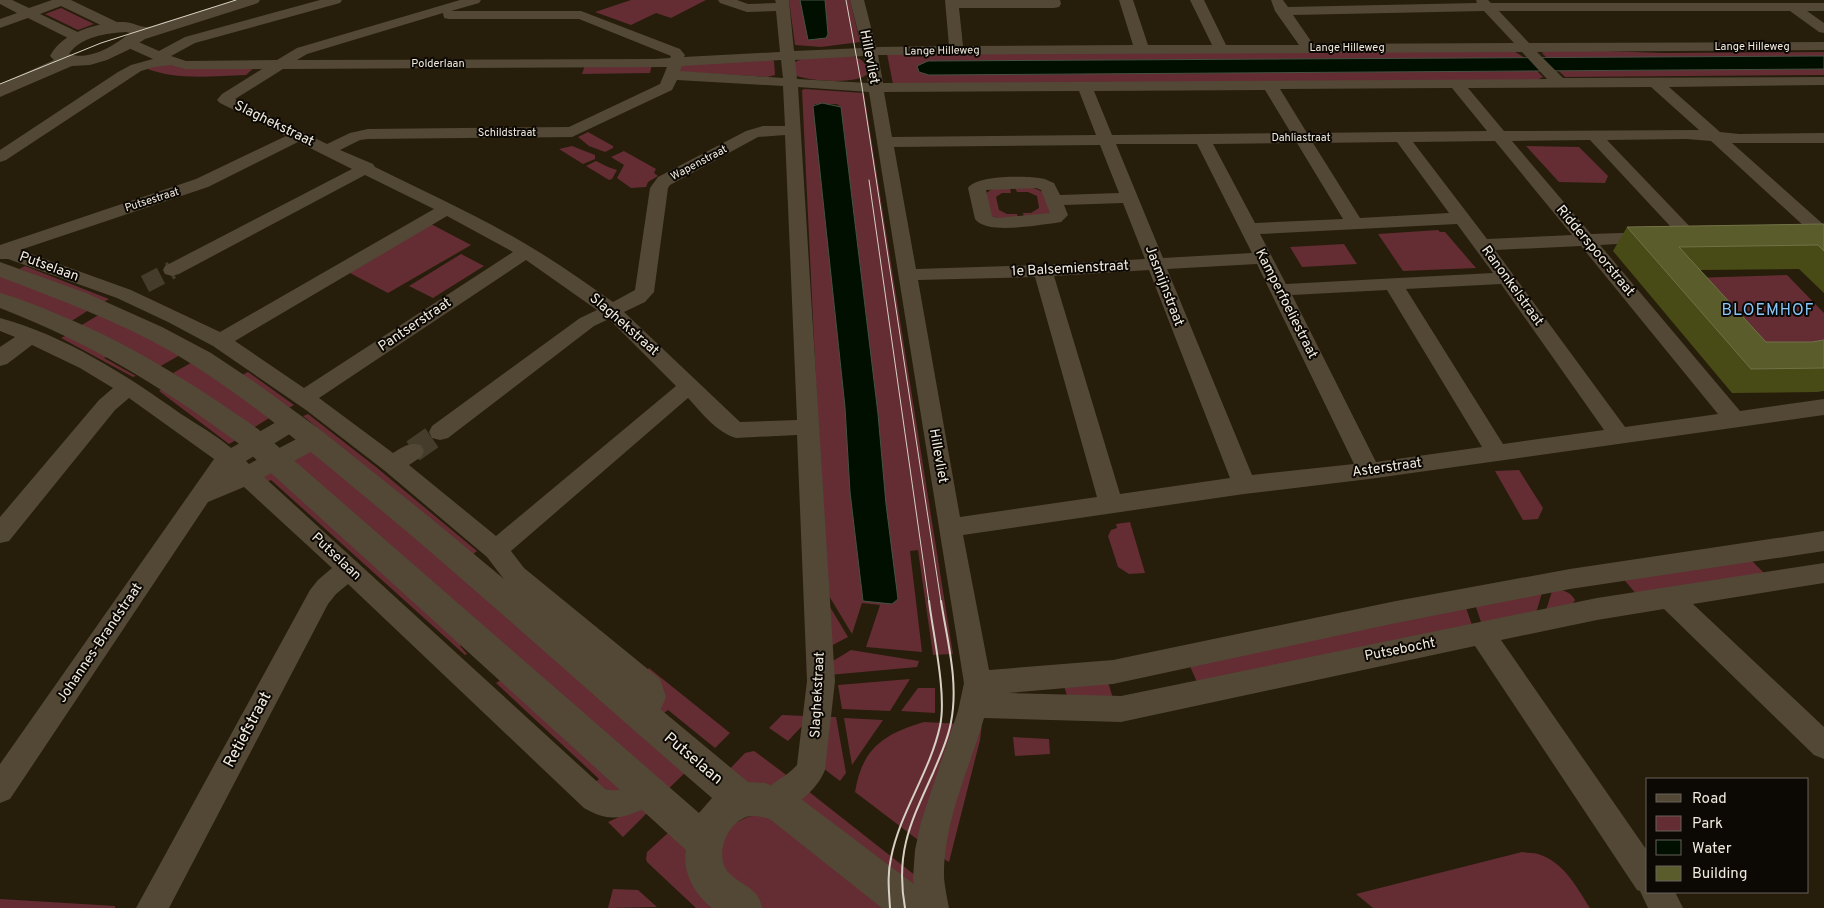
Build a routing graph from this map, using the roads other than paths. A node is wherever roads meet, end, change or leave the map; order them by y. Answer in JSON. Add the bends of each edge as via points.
{"nodes":[{"id":1,"x":2,"y":0,"type":"edge"},
{"id":2,"x":61,"y":0,"type":"edge"},
{"id":3,"x":214,"y":0,"type":"edge"},
{"id":4,"x":252,"y":0,"type":"edge"},
{"id":5,"x":335,"y":0,"type":"edge"},
{"id":6,"x":474,"y":0,"type":"edge"},
{"id":7,"x":725,"y":0,"type":"edge"},
{"id":8,"x":857,"y":0,"type":"edge"},
{"id":9,"x":1126,"y":0,"type":"edge"},
{"id":10,"x":1197,"y":0,"type":"edge"},
{"id":11,"x":952,"y":2,"type":"edge"},
{"id":12,"x":1053,"y":2,"type":"edge"},
{"id":13,"x":783,"y":3,"type":"edge"},
{"id":14,"x":1485,"y":4,"type":"edge"},
{"id":15,"x":1655,"y":4,"type":"edge"},
{"id":16,"x":1751,"y":4,"type":"edge"},
{"id":17,"x":1279,"y":5,"type":"edge"},
{"id":18,"x":1792,"y":7,"type":"junction"},
{"id":19,"x":1824,"y":7,"type":"edge"},
{"id":20,"x":30,"y":13,"type":"junction"},
{"id":21,"x":433,"y":14,"type":"junction"},
{"id":22,"x":0,"y":24,"type":"edge"},
{"id":23,"x":1824,"y":29,"type":"edge"},
{"id":24,"x":128,"y":33,"type":"junction"},
{"id":25,"x":79,"y":38,"type":"junction"},
{"id":26,"x":1824,"y":46,"type":"edge"},
{"id":27,"x":1220,"y":48,"type":"junction"},
{"id":28,"x":1308,"y":48,"type":"junction"},
{"id":29,"x":1142,"y":50,"type":"junction"},
{"id":30,"x":1528,"y":50,"type":"junction"},
{"id":31,"x":956,"y":51,"type":"junction"},
{"id":32,"x":870,"y":52,"type":"junction"},
{"id":33,"x":66,"y":55,"type":"junction"},
{"id":34,"x":106,"y":55,"type":"junction"},
{"id":35,"x":788,"y":56,"type":"junction"},
{"id":36,"x":166,"y":58,"type":"junction"},
{"id":37,"x":280,"y":64,"type":"junction"},
{"id":38,"x":136,"y":68,"type":"junction"},
{"id":39,"x":674,"y":68,"type":"junction"},
{"id":40,"x":0,"y":75,"type":"edge"},
{"id":41,"x":162,"y":76,"type":"dead end"},
{"id":42,"x":179,"y":78,"type":"dead end"},
{"id":43,"x":257,"y":78,"type":"junction"},
{"id":44,"x":1555,"y":79,"type":"junction"},
{"id":45,"x":789,"y":82,"type":"junction"},
{"id":46,"x":1456,"y":83,"type":"junction"},
{"id":47,"x":1656,"y":83,"type":"junction"},
{"id":48,"x":1821,"y":84,"type":"edge"},
{"id":49,"x":1270,"y":85,"type":"junction"},
{"id":50,"x":1084,"y":87,"type":"junction"},
{"id":51,"x":876,"y":88,"type":"junction"},
{"id":52,"x":0,"y":91,"type":"edge"},
{"id":53,"x":792,"y":130,"type":"junction"},
{"id":54,"x":298,"y":136,"type":"junction"},
{"id":55,"x":1596,"y":136,"type":"junction"},
{"id":56,"x":1500,"y":137,"type":"junction"},
{"id":57,"x":1717,"y":137,"type":"junction"},
{"id":58,"x":1203,"y":138,"type":"junction"},
{"id":59,"x":1402,"y":138,"type":"junction"},
{"id":60,"x":1824,"y":138,"type":"edge"},
{"id":61,"x":1105,"y":139,"type":"junction"},
{"id":62,"x":1303,"y":139,"type":"junction"},
{"id":63,"x":884,"y":142,"type":"junction"},
{"id":64,"x":328,"y":150,"type":"junction"},
{"id":65,"x":0,"y":157,"type":"edge"},
{"id":66,"x":367,"y":168,"type":"junction"},
{"id":67,"x":1128,"y":198,"type":"junction"},
{"id":68,"x":1054,"y":200,"type":"dead end"},
{"id":69,"x":447,"y":209,"type":"junction"},
{"id":70,"x":1462,"y":218,"type":"junction"},
{"id":71,"x":1355,"y":224,"type":"junction"},
{"id":72,"x":1249,"y":228,"type":"junction"},
{"id":73,"x":1823,"y":234,"type":"edge"},
{"id":74,"x":1798,"y":235,"type":"edge"},
{"id":75,"x":1689,"y":236,"type":"junction"},
{"id":76,"x":1708,"y":236,"type":"edge"},
{"id":77,"x":1586,"y":240,"type":"junction"},
{"id":78,"x":1482,"y":245,"type":"junction"},
{"id":79,"x":0,"y":252,"type":"edge"},
{"id":80,"x":526,"y":252,"type":"junction"},
{"id":81,"x":1262,"y":258,"type":"junction"},
{"id":82,"x":1155,"y":265,"type":"junction"},
{"id":83,"x":0,"y":270,"type":"edge"},
{"id":84,"x":172,"y":270,"type":"tunnel mouth"},
{"id":85,"x":1043,"y":270,"type":"junction"},
{"id":86,"x":907,"y":275,"type":"junction"},
{"id":87,"x":1506,"y":278,"type":"junction"},
{"id":88,"x":145,"y":284,"type":"tunnel mouth"},
{"id":89,"x":1393,"y":284,"type":"junction"},
{"id":90,"x":1280,"y":290,"type":"junction"},
{"id":91,"x":124,"y":294,"type":"junction"},
{"id":92,"x":0,"y":300,"type":"edge"},
{"id":93,"x":612,"y":311,"type":"junction"},
{"id":94,"x":0,"y":324,"type":"edge"},
{"id":95,"x":31,"y":336,"type":"junction"},
{"id":96,"x":223,"y":339,"type":"junction"},
{"id":97,"x":0,"y":359,"type":"edge"},
{"id":98,"x":128,"y":386,"type":"junction"},
{"id":99,"x":689,"y":386,"type":"junction"},
{"id":100,"x":1824,"y":407,"type":"edge"},
{"id":101,"x":298,"y":410,"type":"junction"},
{"id":102,"x":1734,"y":419,"type":"junction"},
{"id":103,"x":808,"y":427,"type":"junction"},
{"id":104,"x":440,"y":432,"type":"tunnel mouth"},
{"id":105,"x":1620,"y":436,"type":"junction"},
{"id":106,"x":314,"y":440,"type":"junction"},
{"id":107,"x":413,"y":451,"type":"tunnel mouth"},
{"id":108,"x":266,"y":452,"type":"junction"},
{"id":109,"x":1497,"y":453,"type":"junction"},
{"id":110,"x":229,"y":460,"type":"junction"},
{"id":111,"x":393,"y":465,"type":"junction"},
{"id":112,"x":1368,"y":471,"type":"junction"},
{"id":113,"x":247,"y":476,"type":"junction"},
{"id":114,"x":1244,"y":485,"type":"junction"},
{"id":115,"x":199,"y":497,"type":"junction"},
{"id":116,"x":1111,"y":505,"type":"junction"},
{"id":117,"x":950,"y":528,"type":"junction"},
{"id":118,"x":0,"y":534,"type":"edge"},
{"id":119,"x":1824,"y":540,"type":"edge"},
{"id":120,"x":1782,"y":548,"type":"junction"},
{"id":121,"x":496,"y":550,"type":"junction"},
{"id":122,"x":349,"y":569,"type":"junction"},
{"id":123,"x":1570,"y":578,"type":"junction"},
{"id":124,"x":1820,"y":578,"type":"edge"},
{"id":125,"x":1671,"y":599,"type":"junction"},
{"id":126,"x":1597,"y":609,"type":"junction"},
{"id":127,"x":1481,"y":633,"type":"junction"},
{"id":128,"x":1146,"y":664,"type":"junction"},
{"id":129,"x":976,"y":694,"type":"junction"},
{"id":130,"x":1163,"y":698,"type":"junction"},
{"id":131,"x":644,"y":717,"type":"junction"},
{"id":132,"x":1824,"y":746,"type":"edge"},
{"id":133,"x":0,"y":789,"type":"edge"},
{"id":134,"x":648,"y":793,"type":"junction"},
{"id":135,"x":757,"y":801,"type":"junction"},
{"id":136,"x":704,"y":842,"type":"junction"},
{"id":137,"x":1646,"y":876,"type":"edge"},
{"id":138,"x":1657,"y":893,"type":"edge"},
{"id":139,"x":154,"y":903,"type":"edge"},
{"id":140,"x":740,"y":907,"type":"edge"},
{"id":141,"x":913,"y":908,"type":"edge"},
{"id":142,"x":933,"y":908,"type":"edge"},
{"id":143,"x":1668,"y":908,"type":"edge"}],
"edges":[{"from":1,"to":20,"type":"street"},
{"from":2,"to":20,"type":"street"},
{"from":2,"to":24,"type":"street"},
{"from":3,"to":24,"type":"main road"},
{"from":4,"to":24,"type":"main road"},
{"from":5,"to":36,"type":"street","via":[[190,40]]},
{"from":6,"to":21,"type":"street"},
{"from":7,"to":13,"type":"street","via":[[752,8]]},
{"from":8,"to":32,"type":"street","name":"Hillevliet"},
{"from":9,"to":29,"type":"street"},
{"from":10,"to":27,"type":"street"},
{"from":11,"to":12,"type":"street"},
{"from":11,"to":31,"type":"street"},
{"from":13,"to":35,"type":"street"},
{"from":14,"to":15,"type":"street"},
{"from":14,"to":17,"type":"street"},
{"from":14,"to":30,"type":"street"},
{"from":15,"to":16,"type":"street"},
{"from":16,"to":18,"type":"street"},
{"from":17,"to":28,"type":"street"},
{"from":18,"to":19,"type":"street"},
{"from":18,"to":23,"type":"street"},
{"from":20,"to":22,"type":"street"},
{"from":20,"to":25,"type":"street"},
{"from":21,"to":37,"type":"street","via":[[309,49]]},
{"from":21,"to":39,"type":"street","via":[[581,15],[675,52],[678,55]]},
{"from":24,"to":25,"type":"main road","via":[[97,31]]},
{"from":24,"to":34,"type":"main road"},
{"from":24,"to":36,"type":"street"},
{"from":25,"to":33,"type":"main road"},
{"from":26,"to":30,"type":"street","name":"Lange Hilleweg"},
{"from":27,"to":28,"type":"street","name":"Lange Hilleweg"},
{"from":27,"to":29,"type":"street","name":"Lange Hilleweg"},
{"from":28,"to":30,"type":"street","name":"Lange Hilleweg"},
{"from":29,"to":31,"type":"street","name":"Lange Hilleweg"},
{"from":30,"to":44,"type":"street"},
{"from":31,"to":32,"type":"street","name":"Lange Hilleweg"},
{"from":32,"to":35,"type":"street","name":"Polderlaan"},
{"from":32,"to":51,"type":"street","name":"Hillevliet"},
{"from":33,"to":34,"type":"main road","via":[[88,59]]},
{"from":33,"to":40,"type":"main road"},
{"from":33,"to":52,"type":"main road"},
{"from":34,"to":38,"type":"street"},
{"from":35,"to":39,"type":"street","name":"Polderlaan"},
{"from":35,"to":45,"type":"street"},
{"from":36,"to":37,"type":"street","name":"Polderlaan","via":[[201,65]]},
{"from":36,"to":38,"type":"street"},
{"from":37,"to":39,"type":"street","name":"Polderlaan"},
{"from":37,"to":43,"type":"street"},
{"from":38,"to":41,"type":"street"},
{"from":38,"to":65,"type":"street"},
{"from":39,"to":43,"type":"street","name":"Polderlaan"},
{"from":39,"to":45,"type":"street","name":"Polderlaan"},
{"from":39,"to":64,"type":"street","name":"Schildstraat","via":[[667,87],[572,132],[368,134],[356,136]]},
{"from":42,"to":43,"type":"street","name":"Slaghekstraat"},
{"from":43,"to":54,"type":"street","name":"Slaghekstraat","via":[[225,100]]},
{"from":44,"to":46,"type":"street"},
{"from":44,"to":47,"type":"street"},
{"from":45,"to":51,"type":"street","name":"Polderlaan"},
{"from":45,"to":53,"type":"street"},
{"from":46,"to":49,"type":"street"},
{"from":46,"to":56,"type":"street","name":"Ridderspoorstraat"},
{"from":47,"to":48,"type":"street"},
{"from":47,"to":57,"type":"street"},
{"from":49,"to":50,"type":"street"},
{"from":49,"to":62,"type":"street"},
{"from":50,"to":51,"type":"street"},
{"from":50,"to":61,"type":"street","name":"Jasmijnstraat"},
{"from":51,"to":63,"type":"street","name":"Hillevliet"},
{"from":53,"to":93,"type":"street","name":"Wapenstraat","via":[[752,134],[660,184],[645,290],[638,298]]},
{"from":53,"to":103,"type":"street"},
{"from":54,"to":64,"type":"street","name":"Slaghekstraat"},
{"from":54,"to":79,"type":"street","name":"Putsestraat","via":[[202,183]]},
{"from":55,"to":56,"type":"street","name":"Dahliastraat"},
{"from":55,"to":57,"type":"street","name":"Dahliastraat","via":[[1687,134]]},
{"from":55,"to":75,"type":"street"},
{"from":56,"to":59,"type":"street","name":"Dahliastraat"},
{"from":56,"to":77,"type":"street","name":"Ridderspoorstraat"},
{"from":57,"to":60,"type":"street","name":"Dahliastraat"},
{"from":57,"to":73,"type":"street"},
{"from":58,"to":61,"type":"street","name":"Dahliastraat"},
{"from":58,"to":62,"type":"street","name":"Dahliastraat"},
{"from":58,"to":72,"type":"street","name":"Kamperfoeliestraat"},
{"from":59,"to":62,"type":"street","name":"Dahliastraat"},
{"from":59,"to":70,"type":"street","name":"Ranonkelstraat"},
{"from":61,"to":63,"type":"street","name":"Dahliastraat"},
{"from":61,"to":67,"type":"street","name":"Jasmijnstraat"},
{"from":62,"to":71,"type":"street"},
{"from":63,"to":86,"type":"street","name":"Hillevliet"},
{"from":64,"to":66,"type":"street","name":"Slaghekstraat"},
{"from":66,"to":69,"type":"street","name":"Slaghekstraat"},
{"from":66,"to":84,"type":"street"},
{"from":67,"to":68,"type":"street"},
{"from":67,"to":82,"type":"street","name":"Jasmijnstraat"},
{"from":69,"to":80,"type":"street","name":"Slaghekstraat"},
{"from":69,"to":96,"type":"street"},
{"from":70,"to":71,"type":"street"},
{"from":70,"to":78,"type":"street","name":"Ranonkelstraat"},
{"from":71,"to":72,"type":"street"},
{"from":72,"to":81,"type":"street","name":"Kamperfoeliestraat"},
{"from":73,"to":74,"type":"street"},
{"from":75,"to":76,"type":"street"},
{"from":75,"to":77,"type":"street"},
{"from":77,"to":78,"type":"street"},
{"from":77,"to":102,"type":"street","name":"Ridderspoorstraat"},
{"from":78,"to":87,"type":"street","name":"Ranonkelstraat"},
{"from":79,"to":91,"type":"street","name":"Putselaan"},
{"from":80,"to":93,"type":"street","name":"Slaghekstraat"},
{"from":80,"to":101,"type":"street","name":"Pantserstraat"},
{"from":81,"to":82,"type":"street","name":"1e Balsemienstraat"},
{"from":81,"to":90,"type":"street","name":"Kamperfoeliestraat"},
{"from":82,"to":85,"type":"street","name":"1e Balsemienstraat"},
{"from":82,"to":114,"type":"street","name":"Jasmijnstraat"},
{"from":83,"to":101,"type":"main road","name":"Putselaan","via":[[102,307]]},
{"from":85,"to":86,"type":"street","name":"1e Balsemienstraat"},
{"from":85,"to":116,"type":"street"},
{"from":86,"to":117,"type":"street","name":"Hillevliet"},
{"from":87,"to":89,"type":"street"},
{"from":87,"to":105,"type":"street","name":"Ranonkelstraat"},
{"from":88,"to":91,"type":"street"},
{"from":89,"to":90,"type":"street"},
{"from":89,"to":109,"type":"street"},
{"from":90,"to":112,"type":"street","name":"Kamperfoeliestraat"},
{"from":91,"to":96,"type":"street","name":"Putselaan"},
{"from":92,"to":108,"type":"main road","via":[[110,347],[205,405]]},
{"from":93,"to":99,"type":"street","name":"Slaghekstraat"},
{"from":93,"to":104,"type":"street","via":[[587,322]]},
{"from":94,"to":95,"type":"street","name":"Putselaan"},
{"from":95,"to":97,"type":"street"},
{"from":95,"to":98,"type":"street","name":"Putselaan"},
{"from":96,"to":101,"type":"street","name":"Putselaan"},
{"from":98,"to":110,"type":"street","name":"Putselaan"},
{"from":98,"to":118,"type":"street","via":[[107,405]]},
{"from":99,"to":103,"type":"street","name":"Slaghekstraat","via":[[736,430]]},
{"from":99,"to":121,"type":"street"},
{"from":100,"to":102,"type":"street","name":"Asterstraat"},
{"from":101,"to":106,"type":"main road","name":"Putselaan"},
{"from":101,"to":108,"type":"street","name":"Johannes-Brandstraat"},
{"from":101,"to":111,"type":"street","name":"Putselaan"},
{"from":102,"to":105,"type":"street","name":"Asterstraat"},
{"from":103,"to":135,"type":"street","name":"Slaghekstraat","via":[[822,681],[811,770],[801,782]]},
{"from":105,"to":109,"type":"street","name":"Asterstraat"},
{"from":106,"to":108,"type":"street","name":"Johannes-Brandstraat"},
{"from":106,"to":131,"type":"main road","name":"Putselaan"},
{"from":107,"to":111,"type":"street"},
{"from":108,"to":110,"type":"street","name":"Johannes-Brandstraat"},
{"from":108,"to":113,"type":"street","name":"Johannes-Brandstraat"},
{"from":108,"to":134,"type":"main road"},
{"from":109,"to":112,"type":"street","name":"Asterstraat"},
{"from":110,"to":113,"type":"street","name":"Putselaan"},
{"from":110,"to":115,"type":"street","name":"Johannes-Brandstraat","via":[[220,466]]},
{"from":111,"to":121,"type":"street","name":"Putselaan"},
{"from":112,"to":114,"type":"street","name":"Asterstraat"},
{"from":113,"to":115,"type":"street","name":"Johannes-Brandstraat"},
{"from":113,"to":122,"type":"street","name":"Putselaan"},
{"from":114,"to":116,"type":"street","name":"Asterstraat"},
{"from":115,"to":133,"type":"street","name":"Johannes-Brandstraat"},
{"from":116,"to":117,"type":"street","name":"Asterstraat"},
{"from":117,"to":129,"type":"street","name":"Hillevliet"},
{"from":119,"to":120,"type":"street"},
{"from":120,"to":123,"type":"street"},
{"from":120,"to":124,"type":"street"},
{"from":121,"to":131,"type":"street","name":"Putselaan","via":[[514,575],[650,688],[652,697]]},
{"from":122,"to":134,"type":"street","name":"Putselaan","via":[[603,805],[614,806]]},
{"from":122,"to":139,"type":"street","name":"Retiefstraat","via":[[320,597]]},
{"from":123,"to":126,"type":"street"},
{"from":123,"to":128,"type":"street"},
{"from":124,"to":125,"type":"street","name":"Putsebocht"},
{"from":125,"to":126,"type":"street","name":"Putsebocht"},
{"from":125,"to":132,"type":"street"},
{"from":126,"to":127,"type":"street","name":"Putsebocht"},
{"from":127,"to":130,"type":"street","name":"Putsebocht"},
{"from":127,"to":137,"type":"street"},
{"from":128,"to":129,"type":"street"},
{"from":128,"to":130,"type":"street"},
{"from":129,"to":130,"type":"street","name":"Putsebocht","via":[[1008,705],[1121,709]]},
{"from":129,"to":142,"type":"street","via":[[934,820],[928,861]]},
{"from":131,"to":135,"type":"main road","name":"Putselaan"},
{"from":134,"to":136,"type":"main road"},
{"from":135,"to":136,"type":"main road","via":[[722,814]]},
{"from":135,"to":141,"type":"main road","name":"Putselaan","via":[[784,808]]},
{"from":136,"to":140,"type":"main road","via":[[709,879]]},
{"from":138,"to":143,"type":"street"}]}
